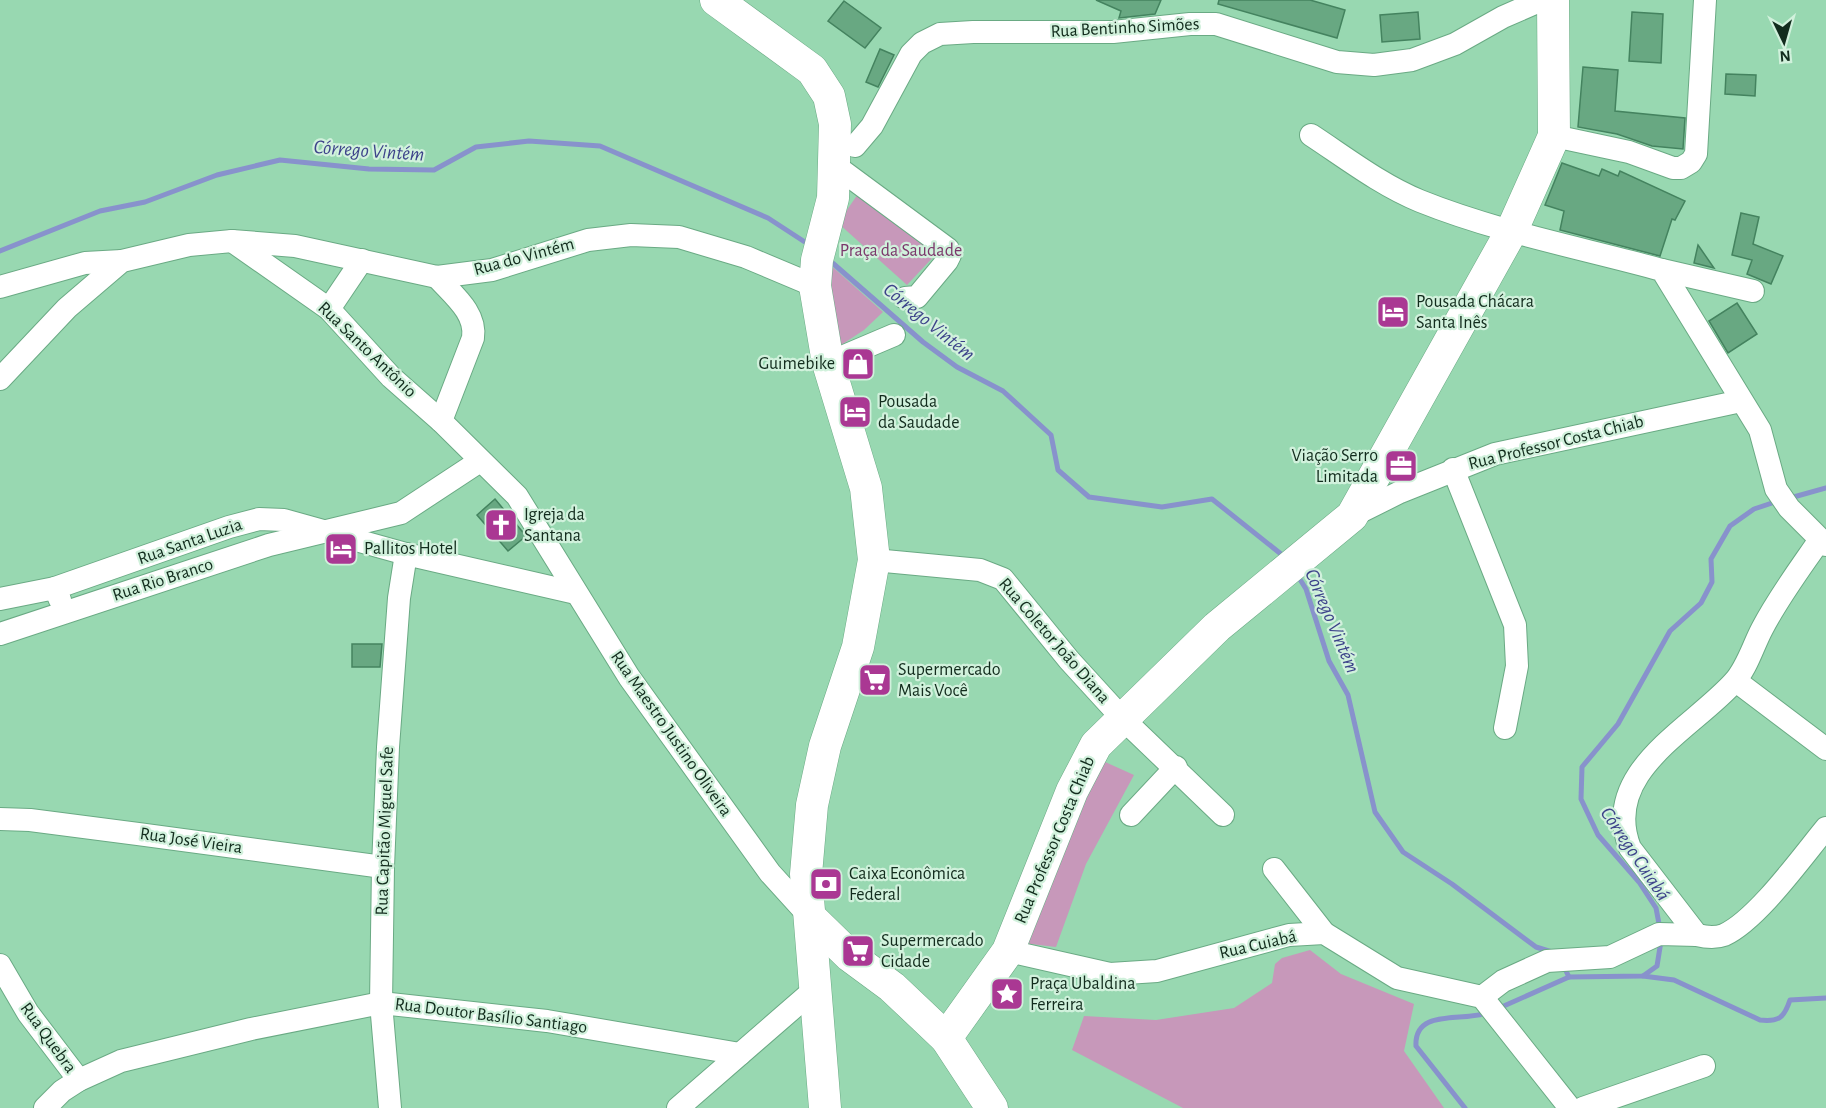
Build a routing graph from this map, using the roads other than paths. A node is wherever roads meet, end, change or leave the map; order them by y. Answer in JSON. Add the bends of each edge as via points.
{"nodes":[{"id":1,"x":716,"y":0,"type":"edge"},
{"id":2,"x":749,"y":0,"type":"edge"},
{"id":3,"x":1542,"y":0,"type":"edge"},
{"id":4,"x":1553,"y":0,"type":"edge"},
{"id":5,"x":1705,"y":0,"type":"edge"},
{"id":6,"x":1311,"y":135,"type":"dead end"},
{"id":7,"x":1554,"y":136,"type":"junction"},
{"id":8,"x":842,"y":170,"type":"junction"},
{"id":9,"x":1512,"y":231,"type":"junction"},
{"id":10,"x":232,"y":241,"type":"junction"},
{"id":11,"x":819,"y":259,"type":"junction"},
{"id":12,"x":122,"y":261,"type":"junction"},
{"id":13,"x":362,"y":261,"type":"junction"},
{"id":14,"x":1662,"y":270,"type":"junction"},
{"id":15,"x":437,"y":278,"type":"junction"},
{"id":16,"x":0,"y":287,"type":"edge"},
{"id":17,"x":1753,"y":291,"type":"dead end"},
{"id":18,"x":905,"y":298,"type":"dead end"},
{"id":19,"x":328,"y":309,"type":"junction"},
{"id":20,"x":894,"y":335,"type":"dead end"},
{"id":21,"x":828,"y":363,"type":"junction"},
{"id":22,"x":0,"y":379,"type":"edge"},
{"id":23,"x":1741,"y":401,"type":"junction"},
{"id":24,"x":441,"y":421,"type":"junction"},
{"id":25,"x":480,"y":461,"type":"junction"},
{"id":26,"x":1454,"y":469,"type":"junction"},
{"id":27,"x":1352,"y":516,"type":"junction"},
{"id":28,"x":328,"y":530,"type":"junction"},
{"id":29,"x":1822,"y":543,"type":"edge"},
{"id":30,"x":406,"y":554,"type":"junction"},
{"id":31,"x":874,"y":560,"type":"junction"},
{"id":32,"x":55,"y":588,"type":"junction"},
{"id":33,"x":576,"y":592,"type":"junction"},
{"id":34,"x":0,"y":599,"type":"edge"},
{"id":35,"x":65,"y":612,"type":"junction"},
{"id":36,"x":0,"y":634,"type":"edge"},
{"id":37,"x":1736,"y":681,"type":"junction"},
{"id":38,"x":1122,"y":718,"type":"junction"},
{"id":39,"x":1505,"y":728,"type":"dead end"},
{"id":40,"x":1826,"y":750,"type":"edge"},
{"id":41,"x":1176,"y":767,"type":"junction"},
{"id":42,"x":1131,"y":815,"type":"dead end"},
{"id":43,"x":1223,"y":815,"type":"dead end"},
{"id":44,"x":0,"y":819,"type":"edge"},
{"id":45,"x":1826,"y":828,"type":"edge"},
{"id":46,"x":382,"y":867,"type":"junction"},
{"id":47,"x":1274,"y":869,"type":"dead end"},
{"id":48,"x":810,"y":917,"type":"junction"},
{"id":49,"x":1324,"y":933,"type":"junction"},
{"id":50,"x":1707,"y":936,"type":"junction"},
{"id":51,"x":1008,"y":951,"type":"junction"},
{"id":52,"x":850,"y":956,"type":"junction"},
{"id":53,"x":0,"y":965,"type":"edge"},
{"id":54,"x":815,"y":989,"type":"junction"},
{"id":55,"x":381,"y":1003,"type":"junction"},
{"id":56,"x":1493,"y":1010,"type":"junction"},
{"id":57,"x":946,"y":1038,"type":"junction"},
{"id":58,"x":740,"y":1054,"type":"junction"},
{"id":59,"x":1704,"y":1066,"type":"dead end"},
{"id":60,"x":79,"y":1080,"type":"junction"},
{"id":61,"x":45,"y":1108,"type":"edge"},
{"id":62,"x":390,"y":1108,"type":"edge"},
{"id":63,"x":678,"y":1108,"type":"edge"},
{"id":64,"x":825,"y":1108,"type":"edge"},
{"id":65,"x":993,"y":1108,"type":"edge"},
{"id":66,"x":1570,"y":1108,"type":"edge"},
{"id":67,"x":1583,"y":1108,"type":"edge"}],
"edges":[{"from":1,"to":8,"type":"street","via":[[812,70],[829,96]]},
{"from":2,"to":8,"type":"street","via":[[802,36],[845,85],[855,120]]},
{"from":3,"to":8,"type":"street","name":"Rua Bentinho Simões","via":[[1455,44],[1412,60],[1374,65],[1337,62],[1216,24],[1113,32],[940,34],[911,54],[872,126]]},
{"from":4,"to":7,"type":"street"},
{"from":5,"to":7,"type":"street","via":[[1696,154],[1691,162],[1672,168],[1629,152]]},
{"from":6,"to":9,"type":"street","via":[[1390,187]]},
{"from":7,"to":9,"type":"street"},
{"from":8,"to":11,"type":"street"},
{"from":8,"to":18,"type":"street","via":[[951,255],[917,297]]},
{"from":9,"to":14,"type":"street"},
{"from":9,"to":27,"type":"street"},
{"from":10,"to":12,"type":"street","name":"Rua do Vintém","via":[[189,245]]},
{"from":10,"to":13,"type":"street","name":"Rua do Vintém","via":[[295,246]]},
{"from":10,"to":19,"type":"street","name":"Rua Santo Antônio"},
{"from":11,"to":15,"type":"street","name":"Rua do Vintém","via":[[746,257],[679,237],[631,234],[588,240],[492,270]]},
{"from":11,"to":21,"type":"street"},
{"from":12,"to":16,"type":"street","name":"Rua do Vintém","via":[[85,263]]},
{"from":12,"to":22,"type":"street","name":"Rua do Vintém","via":[[67,308]]},
{"from":13,"to":15,"type":"street","name":"Rua do Vintém"},
{"from":13,"to":19,"type":"street"},
{"from":14,"to":17,"type":"street"},
{"from":14,"to":23,"type":"street"},
{"from":15,"to":24,"type":"street","via":[[475,325]]},
{"from":19,"to":24,"type":"street","name":"Rua Santo Antônio","via":[[391,377]]},
{"from":20,"to":21,"type":"street"},
{"from":21,"to":31,"type":"street","via":[[866,488]]},
{"from":23,"to":26,"type":"street","name":"Rua Professor Costa Chiab","via":[[1495,454]]},
{"from":23,"to":29,"type":"street","via":[[1760,430],[1776,489]]},
{"from":24,"to":25,"type":"street","name":"Rua Santo Antônio"},
{"from":25,"to":28,"type":"street","name":"Rua Rio Branco","via":[[401,513]]},
{"from":25,"to":33,"type":"street","name":"Rua Maestro Justino Oliveira","via":[[517,496]]},
{"from":26,"to":27,"type":"street","name":"Rua Professor Costa Chiab"},
{"from":26,"to":39,"type":"street","via":[[1515,625],[1517,666]]},
{"from":27,"to":38,"type":"street","name":"Rua Professor Costa Chiab","via":[[1196,646]]},
{"from":28,"to":30,"type":"street","name":"Rua Santa Luzia"},
{"from":28,"to":32,"type":"street","name":"Rua Santa Luzia","via":[[259,519]]},
{"from":28,"to":35,"type":"street","name":"Rua Rio Branco","via":[[268,545]]},
{"from":29,"to":37,"type":"street","via":[[1779,600]]},
{"from":30,"to":33,"type":"street","name":"Rua Santa Luzia"},
{"from":30,"to":46,"type":"street","name":"Rua Capitão Miguel Safe","via":[[399,598]]},
{"from":31,"to":38,"type":"street","name":"Rua Coletor João Diana","via":[[980,570],[1004,579]]},
{"from":31,"to":48,"type":"street","via":[[858,647],[825,746],[812,805],[806,874]]},
{"from":32,"to":34,"type":"street","name":"Rua Santa Luzia"},
{"from":32,"to":35,"type":"street"},
{"from":33,"to":48,"type":"street","name":"Rua Maestro Justino Oliveira","via":[[630,678],[770,873]]},
{"from":35,"to":36,"type":"street","name":"Rua Rio Branco"},
{"from":37,"to":40,"type":"street"},
{"from":37,"to":50,"type":"street","via":[[1654,754],[1629,789],[1624,832],[1630,848]]},
{"from":38,"to":41,"type":"street","name":"Rua Coletor João Diana"},
{"from":38,"to":51,"type":"street","name":"Rua Professor Costa Chiab","via":[[1096,745],[1072,791]]},
{"from":41,"to":42,"type":"street"},
{"from":41,"to":43,"type":"street","name":"Rua Coletor João Diana"},
{"from":44,"to":46,"type":"street","name":"Rua José Vieira"},
{"from":45,"to":50,"type":"street","via":[[1744,923]]},
{"from":46,"to":55,"type":"street","name":"Rua Capitão Miguel Safe"},
{"from":47,"to":49,"type":"street"},
{"from":48,"to":52,"type":"street"},
{"from":48,"to":54,"type":"street"},
{"from":49,"to":51,"type":"street","name":"Rua Cuiabá","via":[[1289,935],[1157,971],[1110,974]]},
{"from":49,"to":56,"type":"street","via":[[1397,978]]},
{"from":50,"to":56,"type":"street","via":[[1663,933],[1610,957],[1558,961],[1503,981]]},
{"from":51,"to":57,"type":"street"},
{"from":52,"to":54,"type":"street"},
{"from":52,"to":57,"type":"street","via":[[892,987]]},
{"from":53,"to":60,"type":"street","name":"Rua Quebra","via":[[28,1013]]},
{"from":54,"to":58,"type":"street"},
{"from":54,"to":64,"type":"street"},
{"from":55,"to":58,"type":"street","name":"Rua Doutor Basílio Santiago","via":[[547,1021]]},
{"from":55,"to":60,"type":"street","name":"Rua Doutor Basílio Santiago","via":[[121,1061]]},
{"from":55,"to":62,"type":"street","name":"Rua Capitão Miguel Safe"},
{"from":56,"to":66,"type":"street"},
{"from":57,"to":65,"type":"street"},
{"from":58,"to":63,"type":"street"},
{"from":59,"to":67,"type":"street"},
{"from":60,"to":61,"type":"street","name":"Rua Doutor Basílio Santiago"}]}
